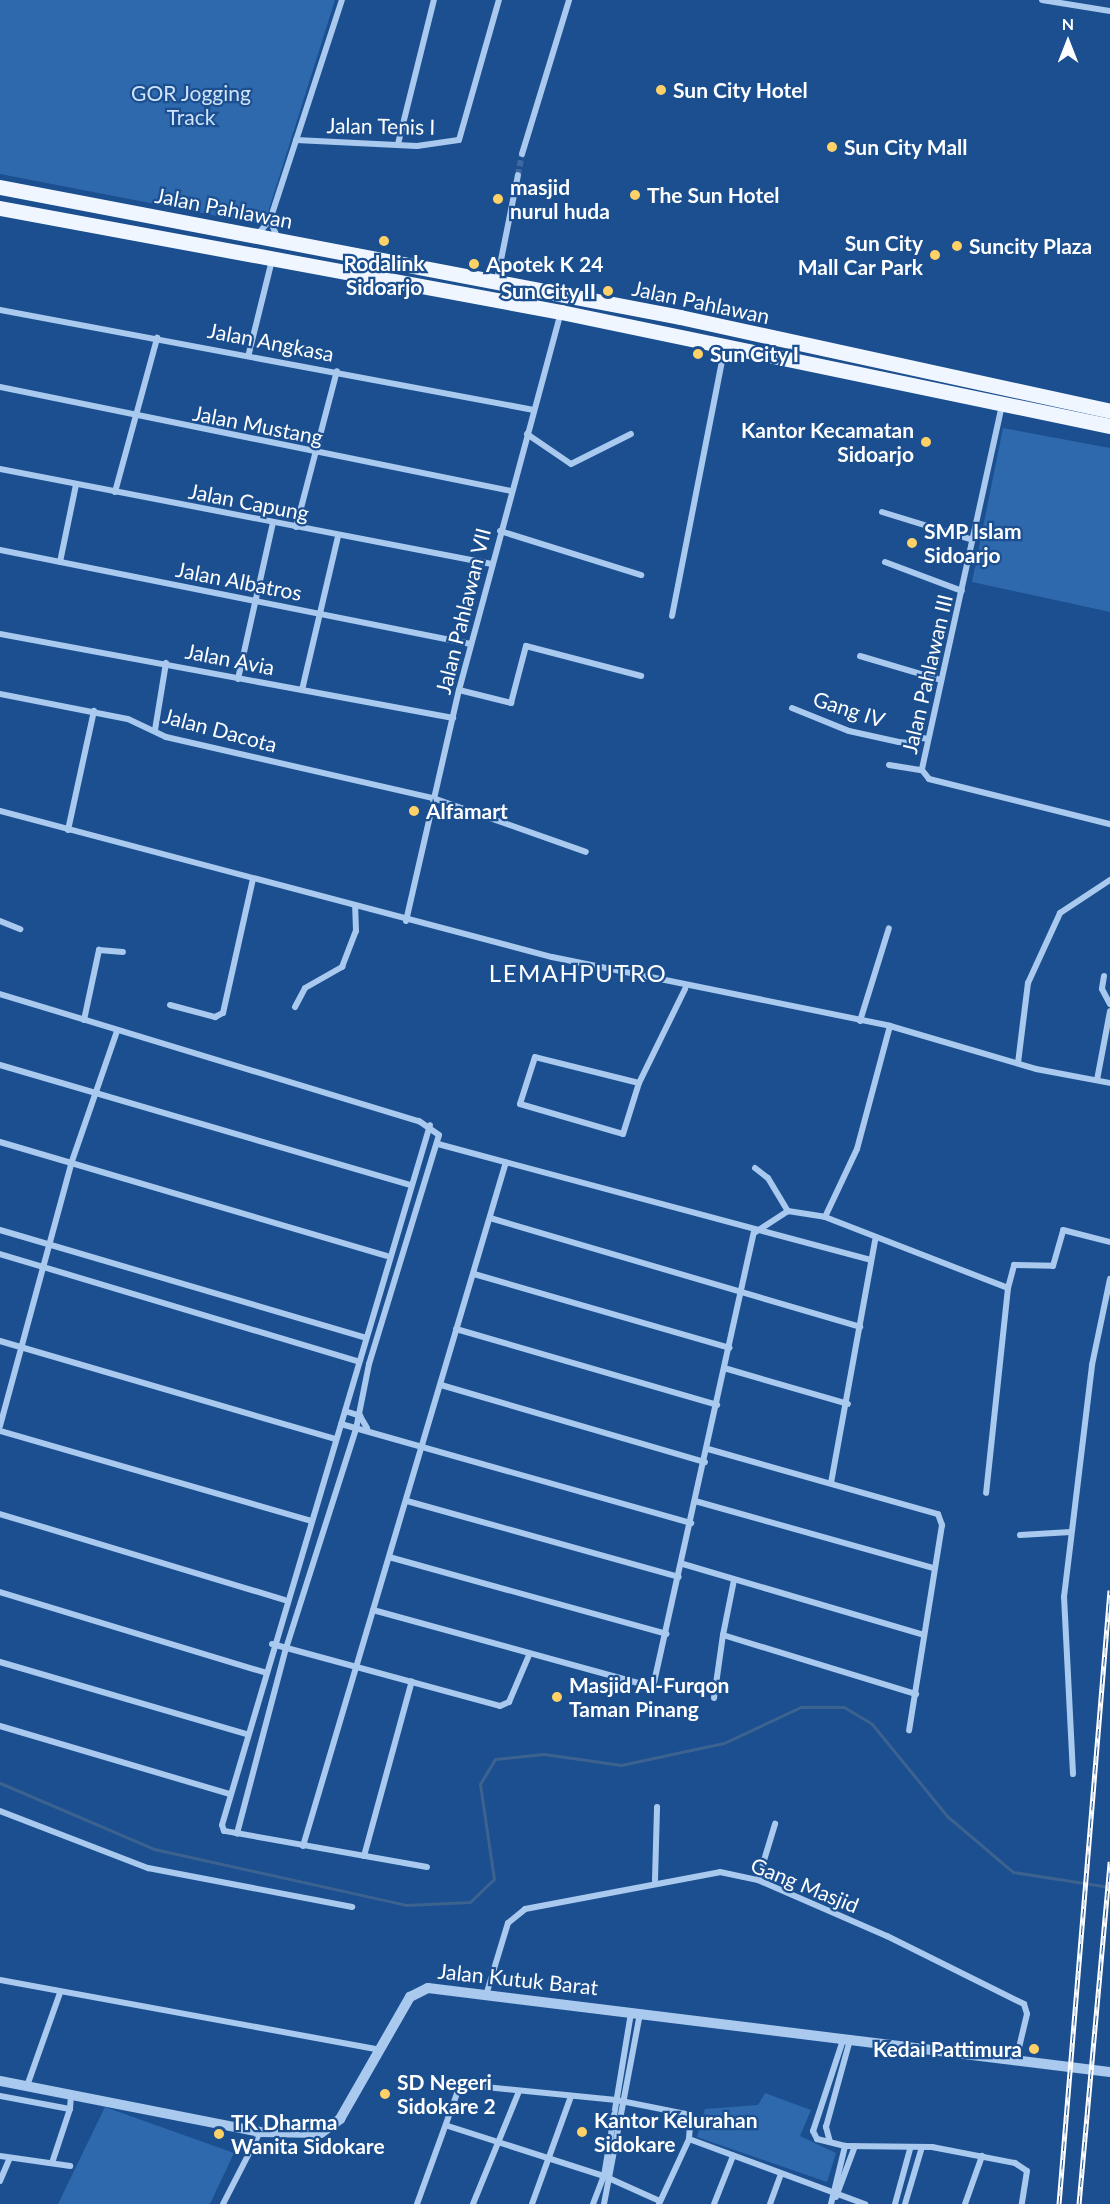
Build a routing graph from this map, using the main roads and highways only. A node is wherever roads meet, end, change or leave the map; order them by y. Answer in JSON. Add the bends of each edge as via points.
{"nodes":[{"id":1,"x":0,"y":187,"type":"edge"},
{"id":2,"x":0,"y":208,"type":"edge"},
{"id":3,"x":655,"y":313,"type":"junction"},
{"id":4,"x":680,"y":317,"type":"junction"},
{"id":5,"x":652,"y":330,"type":"junction"},
{"id":6,"x":675,"y":335,"type":"junction"},
{"id":7,"x":1110,"y":411,"type":"edge"},
{"id":8,"x":1110,"y":426,"type":"edge"}],
"edges":[{"from":1,"to":3,"type":"main road","name":"Jalan Pahlawan"},
{"from":2,"to":5,"type":"main road","name":"Jalan Pahlawan","via":[[271,264]]},
{"from":3,"to":4,"type":"main road","name":"Jalan Pahlawan"},
{"from":3,"to":5,"type":"main road"},
{"from":4,"to":6,"type":"main road"},
{"from":4,"to":7,"type":"main road","name":"Jalan Pahlawan"},
{"from":5,"to":6,"type":"main road","name":"Jalan Pahlawan"},
{"from":6,"to":8,"type":"main road","name":"Jalan Pahlawan"}]}
